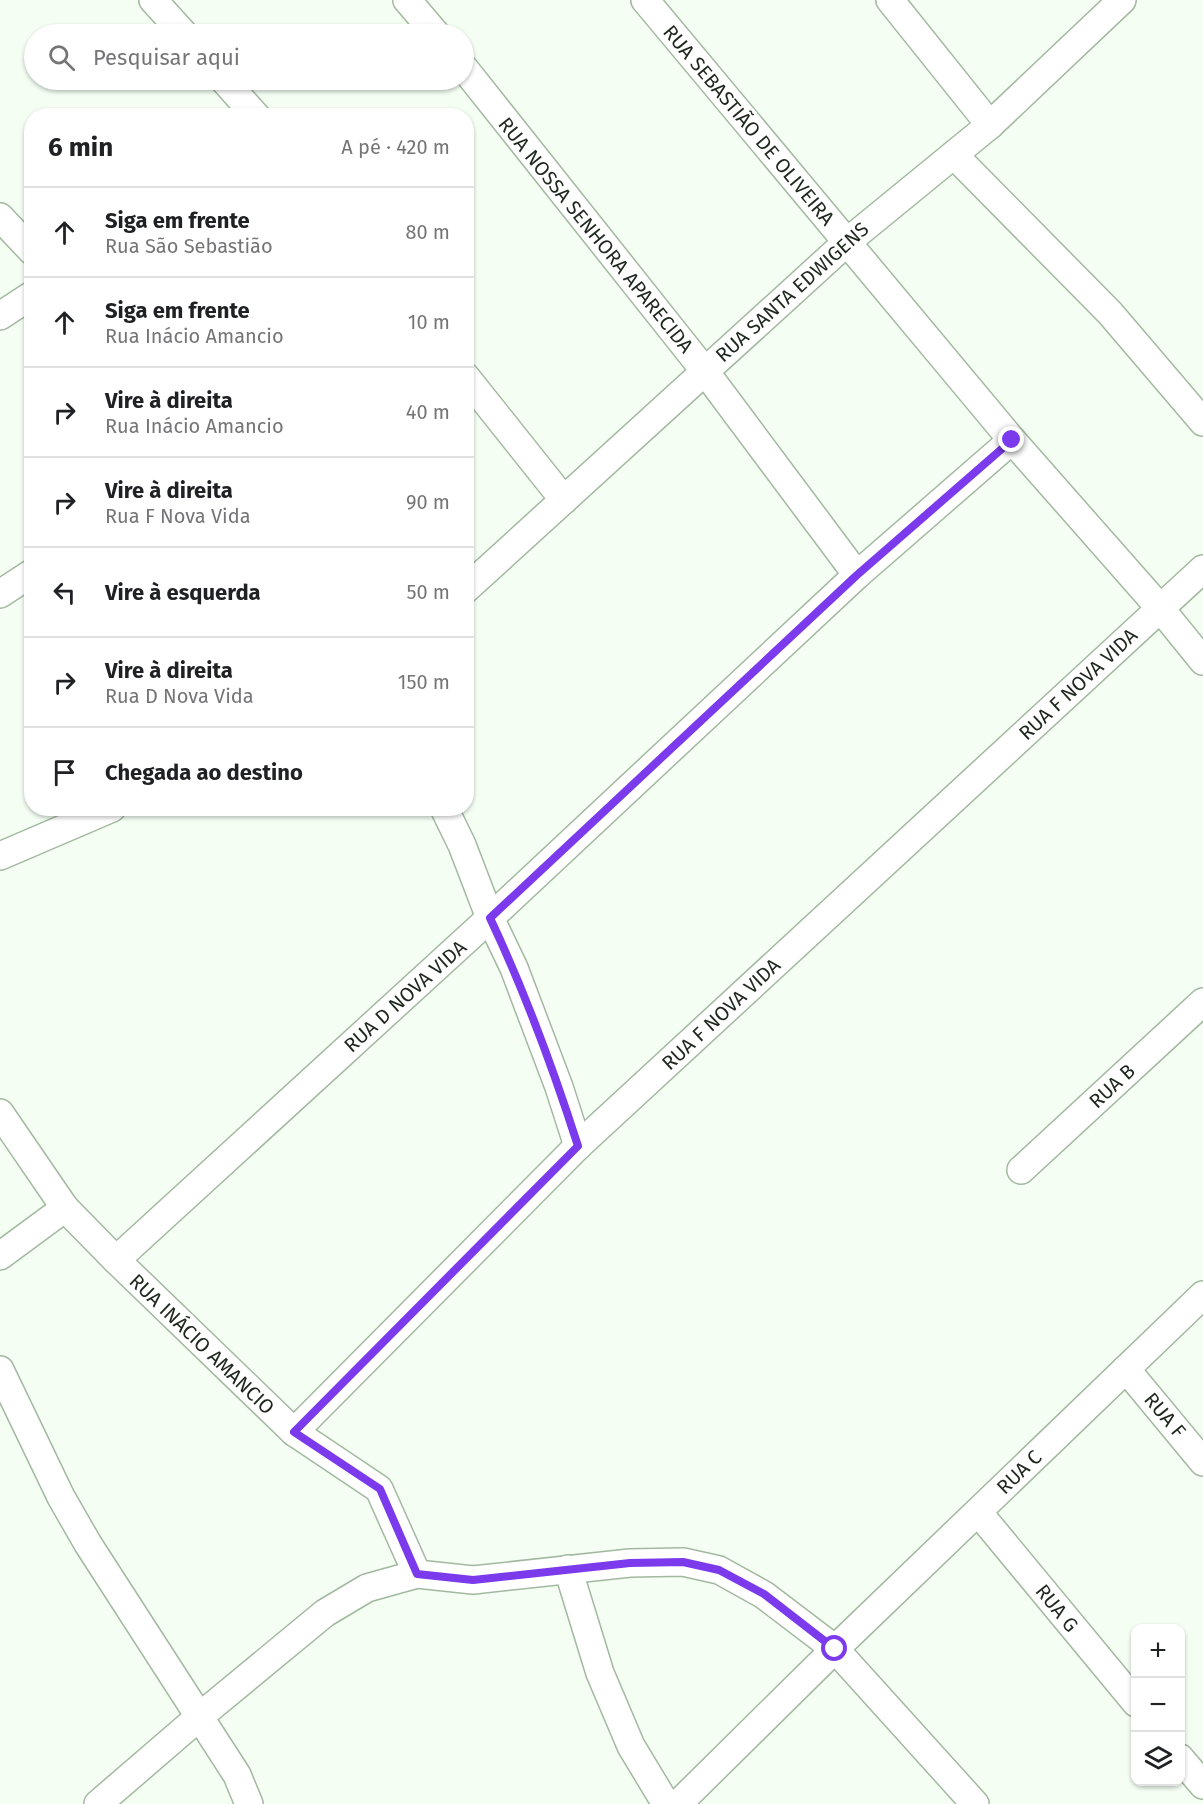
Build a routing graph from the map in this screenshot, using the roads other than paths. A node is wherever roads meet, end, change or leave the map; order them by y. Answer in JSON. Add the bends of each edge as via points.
{"nodes":[{"id":1,"x":153,"y":0,"type":"edge"},
{"id":2,"x":407,"y":0,"type":"edge"},
{"id":3,"x":645,"y":0,"type":"edge"},
{"id":4,"x":890,"y":0,"type":"edge"},
{"id":5,"x":1122,"y":0,"type":"edge"},
{"id":6,"x":175,"y":24,"type":"edge"},
{"id":7,"x":427,"y":24,"type":"edge"},
{"id":8,"x":474,"y":81,"type":"edge"},
{"id":9,"x":233,"y":90,"type":"edge"},
{"id":10,"x":249,"y":108,"type":"edge"},
{"id":11,"x":990,"y":125,"type":"junction"},
{"id":12,"x":954,"y":155,"type":"junction"},
{"id":13,"x":0,"y":217,"type":"edge"},
{"id":14,"x":24,"y":242,"type":"edge"},
{"id":15,"x":848,"y":242,"type":"junction"},
{"id":16,"x":24,"y":300,"type":"edge"},
{"id":17,"x":0,"y":316,"type":"edge"},
{"id":18,"x":705,"y":370,"type":"junction"},
{"id":19,"x":474,"y":387,"type":"edge"},
{"id":20,"x":1203,"y":422,"type":"edge"},
{"id":21,"x":1012,"y":440,"type":"junction"},
{"id":22,"x":564,"y":500,"type":"junction"},
{"id":23,"x":1203,"y":569,"type":"edge"},
{"id":24,"x":857,"y":575,"type":"junction"},
{"id":25,"x":24,"y":578,"type":"edge"},
{"id":26,"x":474,"y":582,"type":"edge"},
{"id":27,"x":0,"y":594,"type":"edge"},
{"id":28,"x":1160,"y":608,"type":"junction"},
{"id":29,"x":1203,"y":661,"type":"edge"},
{"id":30,"x":93,"y":816,"type":"edge"},
{"id":31,"x":448,"y":816,"type":"edge"},
{"id":32,"x":0,"y":856,"type":"edge"},
{"id":33,"x":490,"y":918,"type":"junction"},
{"id":34,"x":1203,"y":1002,"type":"edge"},
{"id":35,"x":0,"y":1113,"type":"edge"},
{"id":36,"x":578,"y":1146,"type":"junction"},
{"id":37,"x":1021,"y":1170,"type":"dead end"},
{"id":38,"x":65,"y":1208,"type":"junction"},
{"id":39,"x":0,"y":1256,"type":"edge"},
{"id":40,"x":116,"y":1260,"type":"junction"},
{"id":41,"x":1203,"y":1295,"type":"edge"},
{"id":42,"x":1126,"y":1369,"type":"junction"},
{"id":43,"x":0,"y":1370,"type":"edge"},
{"id":44,"x":294,"y":1432,"type":"junction"},
{"id":45,"x":1203,"y":1462,"type":"edge"},
{"id":46,"x":978,"y":1512,"type":"junction"},
{"id":47,"x":568,"y":1569,"type":"junction"},
{"id":48,"x":417,"y":1574,"type":"junction"},
{"id":49,"x":835,"y":1649,"type":"junction"},
{"id":50,"x":1131,"y":1697,"type":"edge"},
{"id":51,"x":198,"y":1717,"type":"junction"},
{"id":52,"x":1185,"y":1764,"type":"edge"},
{"id":53,"x":1203,"y":1785,"type":"edge"},
{"id":54,"x":98,"y":1804,"type":"edge"},
{"id":55,"x":249,"y":1804,"type":"edge"},
{"id":56,"x":666,"y":1804,"type":"edge"},
{"id":57,"x":678,"y":1804,"type":"edge"},
{"id":58,"x":975,"y":1804,"type":"edge"}],
"edges":[{"from":1,"to":6,"type":"street"},
{"from":2,"to":7,"type":"street"},
{"from":3,"to":15,"type":"street","name":"RUA SEBASTIÃO DE OLIVEIRA"},
{"from":4,"to":11,"type":"street"},
{"from":5,"to":11,"type":"street","name":"RUA SANTA EDWIGENS"},
{"from":8,"to":18,"type":"street","name":"RUA NOSSA SENHORA APARECIDA"},
{"from":9,"to":10,"type":"street"},
{"from":11,"to":12,"type":"street","name":"RUA SANTA EDWIGENS"},
{"from":12,"to":15,"type":"street","name":"RUA SANTA EDWIGENS"},
{"from":12,"to":20,"type":"street","via":[[1110,313]]},
{"from":13,"to":14,"type":"street"},
{"from":15,"to":18,"type":"street","name":"RUA SANTA EDWIGENS"},
{"from":15,"to":21,"type":"street","name":"RUA SEBASTIÃO DE OLIVEIRA"},
{"from":16,"to":17,"type":"street"},
{"from":18,"to":22,"type":"street","name":"RUA SANTA EDWIGENS"},
{"from":18,"to":24,"type":"street","name":"RUA NOSSA SENHORA APARECIDA"},
{"from":19,"to":22,"type":"street"},
{"from":21,"to":24,"type":"street","name":"RUA D NOVA VIDA"},
{"from":21,"to":28,"type":"street","name":"RUA SEBASTIÃO DE OLIVEIRA"},
{"from":22,"to":26,"type":"street","name":"RUA SANTA EDWIGENS"},
{"from":23,"to":28,"type":"street","name":"RUA F NOVA VIDA"},
{"from":24,"to":33,"type":"street","name":"RUA D NOVA VIDA"},
{"from":25,"to":27,"type":"street"},
{"from":28,"to":29,"type":"street","name":"RUA SEBASTIÃO DE OLIVEIRA"},
{"from":28,"to":36,"type":"street","name":"RUA F NOVA VIDA"},
{"from":30,"to":32,"type":"street"},
{"from":31,"to":33,"type":"street"},
{"from":33,"to":36,"type":"street","via":[[537,1027]]},
{"from":33,"to":40,"type":"street","name":"RUA D NOVA VIDA"},
{"from":34,"to":37,"type":"street","name":"RUA B"},
{"from":35,"to":38,"type":"street","name":"RUA INÁCIO AMANCIO"},
{"from":36,"to":44,"type":"street","name":"RUA F NOVA VIDA"},
{"from":38,"to":39,"type":"street"},
{"from":38,"to":40,"type":"street","name":"RUA INÁCIO AMANCIO"},
{"from":40,"to":44,"type":"street","name":"RUA INÁCIO AMANCIO"},
{"from":41,"to":42,"type":"street","name":"RUA C"},
{"from":42,"to":45,"type":"street","name":"RUA F"},
{"from":42,"to":46,"type":"street","name":"RUA C"},
{"from":43,"to":51,"type":"street","via":[[60,1497]]},
{"from":44,"to":48,"type":"street","name":"RUA INÁCIO AMANCIO","via":[[380,1489]]},
{"from":46,"to":49,"type":"street","name":"RUA C"},
{"from":46,"to":50,"type":"street","name":"RUA G"},
{"from":47,"to":48,"type":"street","via":[[473,1580]]},
{"from":47,"to":49,"type":"street","via":[[683,1562],[719,1570],[764,1594]]},
{"from":47,"to":56,"type":"street","via":[[600,1673],[631,1746]]},
{"from":48,"to":51,"type":"street","via":[[367,1588],[325,1613]]},
{"from":49,"to":57,"type":"street","name":"RUA C"},
{"from":49,"to":58,"type":"street"},
{"from":51,"to":54,"type":"street"},
{"from":51,"to":55,"type":"street","via":[[237,1775]]},
{"from":52,"to":53,"type":"street"}]}
